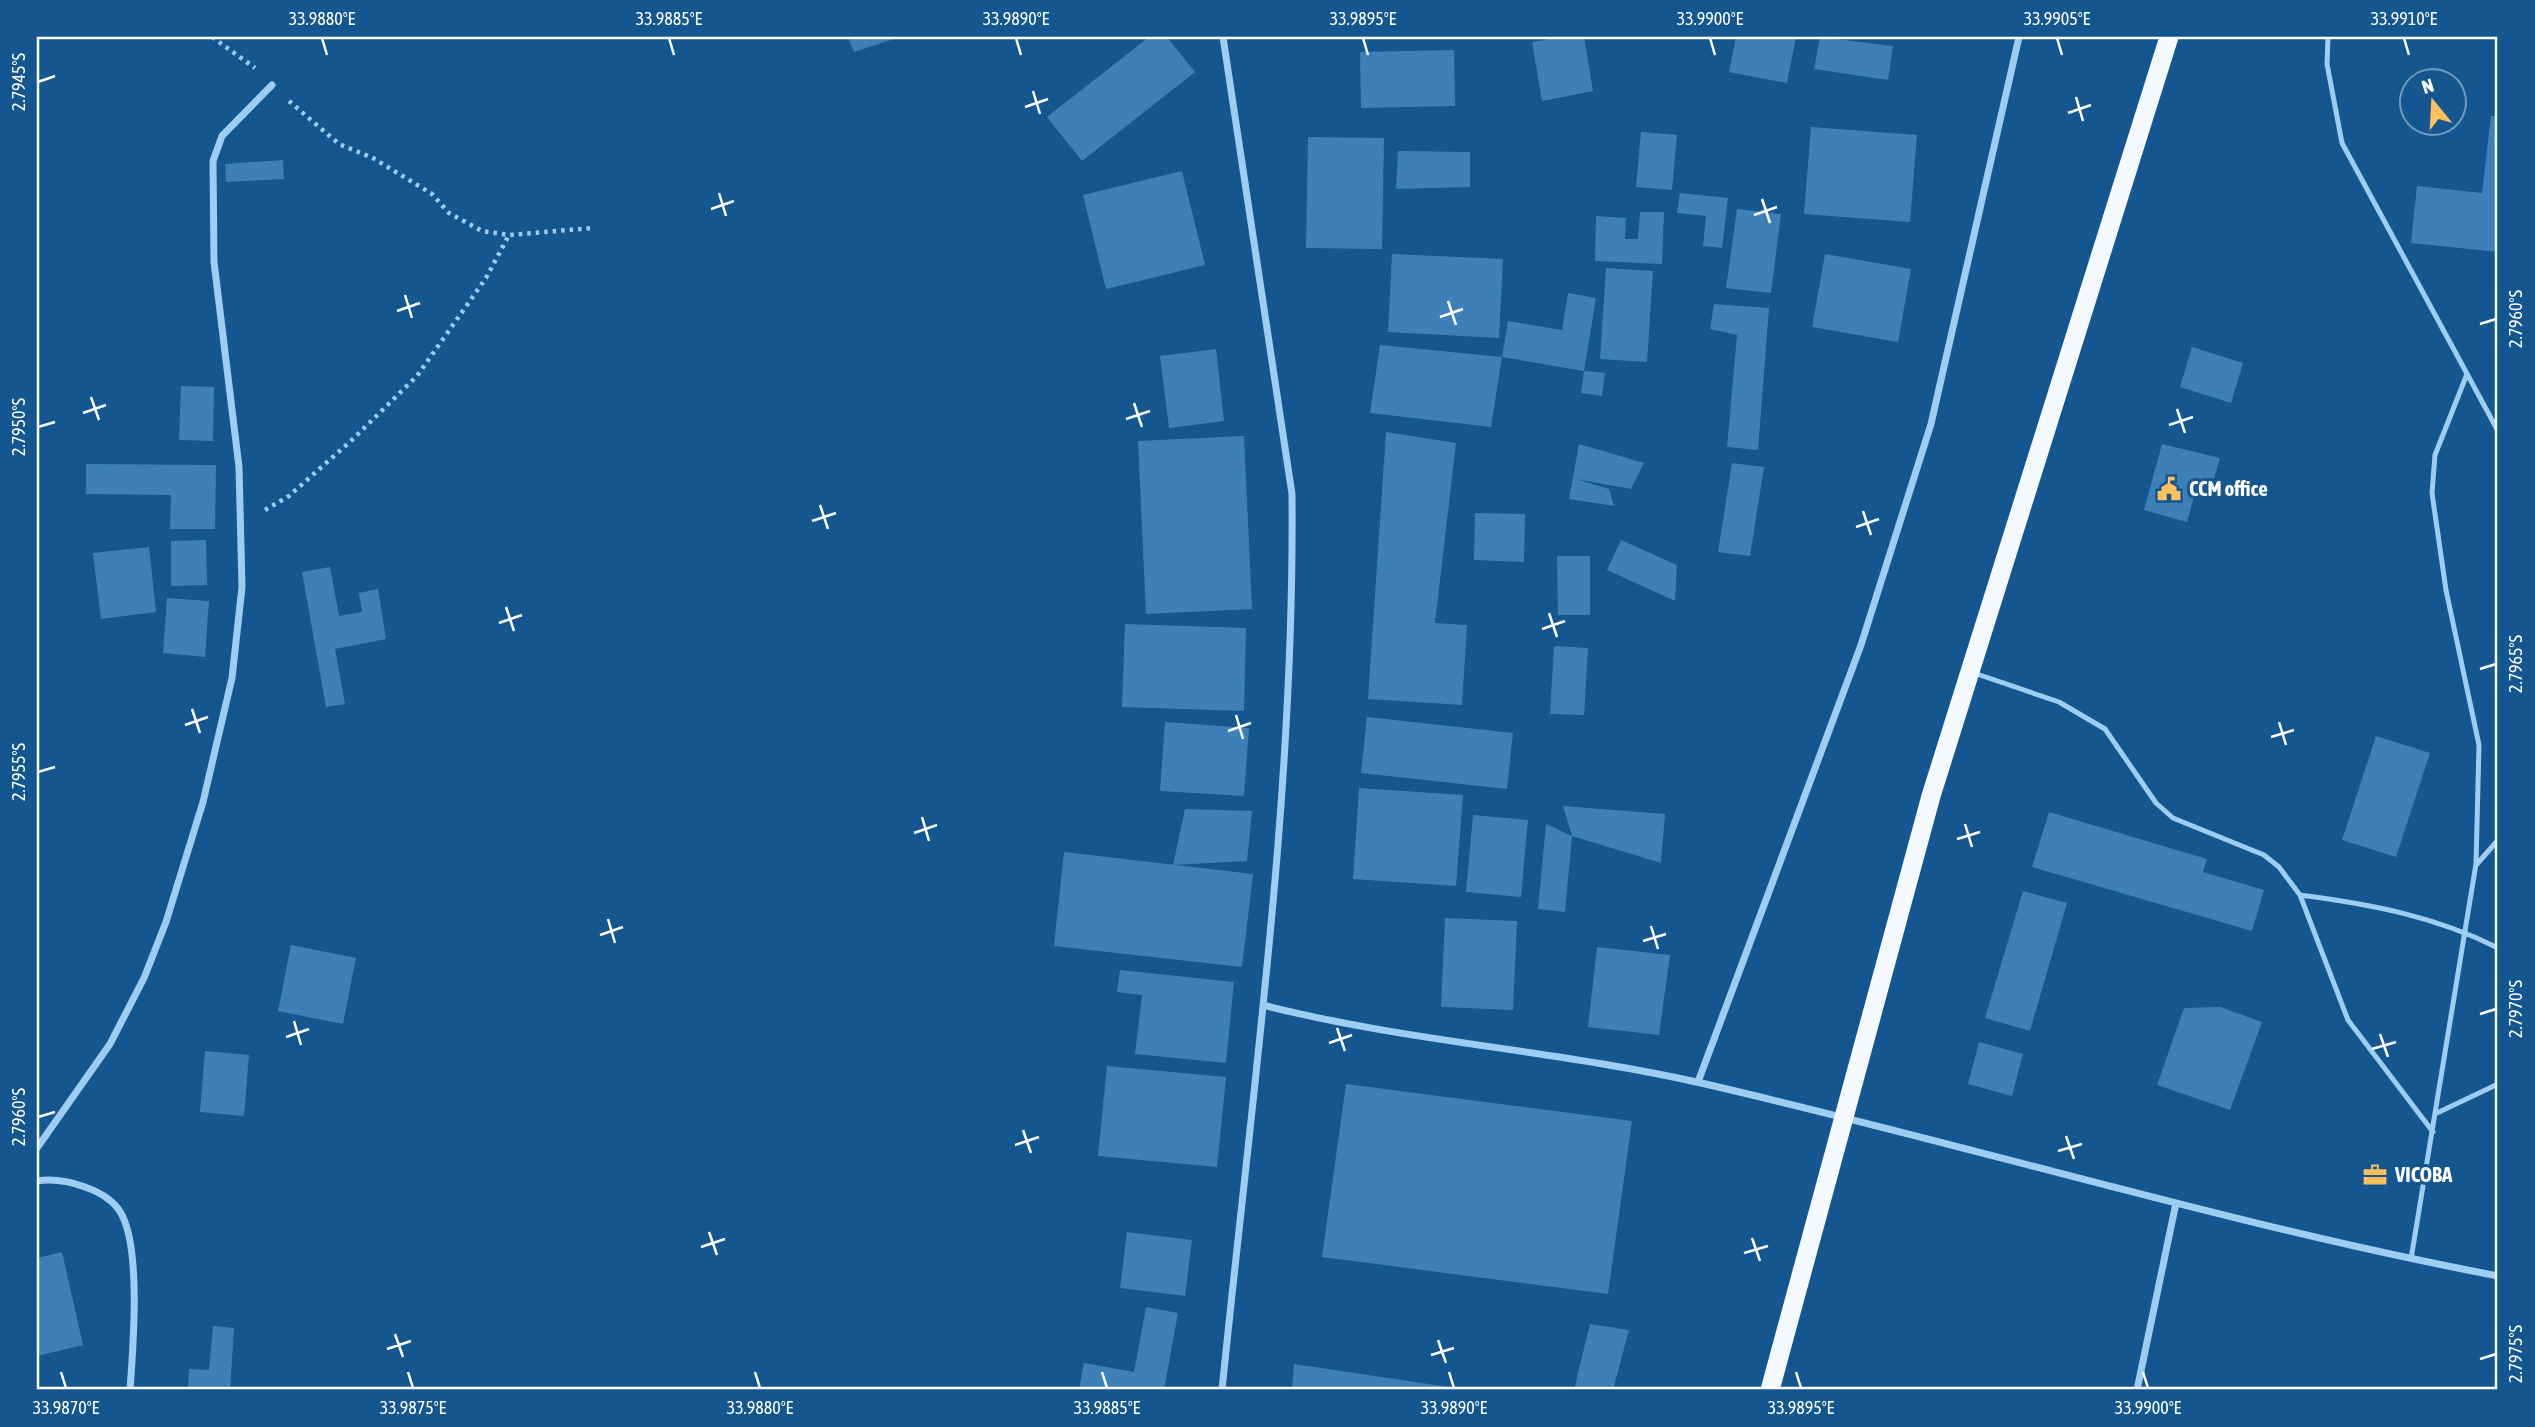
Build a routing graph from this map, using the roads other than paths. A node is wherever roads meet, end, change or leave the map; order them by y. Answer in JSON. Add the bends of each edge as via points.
{"nodes":[{"id":1,"x":1223,"y":37,"type":"edge"},
{"id":2,"x":2019,"y":37,"type":"edge"},
{"id":3,"x":2169,"y":37,"type":"edge"},
{"id":4,"x":2328,"y":37,"type":"edge"},
{"id":5,"x":272,"y":85,"type":"road end"},
{"id":6,"x":2467,"y":374,"type":"junction"},
{"id":7,"x":2498,"y":431,"type":"edge"},
{"id":8,"x":1969,"y":672,"type":"junction"},
{"id":9,"x":2498,"y":840,"type":"edge"},
{"id":10,"x":2476,"y":864,"type":"junction"},
{"id":11,"x":2300,"y":895,"type":"junction"},
{"id":12,"x":2466,"y":932,"type":"junction"},
{"id":13,"x":2498,"y":948,"type":"edge"},
{"id":14,"x":1263,"y":1005,"type":"junction"},
{"id":15,"x":1698,"y":1082,"type":"junction"},
{"id":16,"x":2498,"y":1084,"type":"edge"},
{"id":17,"x":2437,"y":1113,"type":"junction"},
{"id":18,"x":1846,"y":1119,"type":"junction"},
{"id":19,"x":2433,"y":1132,"type":"junction"},
{"id":20,"x":37,"y":1148,"type":"edge"},
{"id":21,"x":37,"y":1181,"type":"edge"},
{"id":22,"x":2175,"y":1203,"type":"junction"},
{"id":23,"x":2411,"y":1259,"type":"junction"},
{"id":24,"x":2498,"y":1276,"type":"edge"},
{"id":25,"x":130,"y":1390,"type":"edge"},
{"id":26,"x":1222,"y":1390,"type":"edge"},
{"id":27,"x":1770,"y":1390,"type":"edge"},
{"id":28,"x":2137,"y":1390,"type":"edge"}],
"edges":[{"from":1,"to":14,"type":"street","via":[[1292,494],[1284,736]]},
{"from":2,"to":15,"type":"street","via":[[1931,424],[1861,645]]},
{"from":3,"to":8,"type":"highway"},
{"from":4,"to":6,"type":"lane","via":[[2328,64],[2342,142]]},
{"from":5,"to":20,"type":"street","via":[[222,135],[213,161],[215,262],[239,467],[242,587],[232,678],[203,802],[144,978],[110,1044]]},
{"from":6,"to":7,"type":"lane"},
{"from":6,"to":10,"type":"lane","via":[[2435,455],[2432,493],[2445,590],[2479,745]]},
{"from":8,"to":11,"type":"lane","via":[[2059,702],[2105,729],[2156,803],[2173,818],[2264,855]]},
{"from":8,"to":18,"type":"highway","via":[[1931,796]]},
{"from":9,"to":10,"type":"lane"},
{"from":10,"to":12,"type":"lane"},
{"from":11,"to":12,"type":"lane","via":[[2367,904]]},
{"from":11,"to":19,"type":"lane","via":[[2348,1020]]},
{"from":12,"to":13,"type":"lane"},
{"from":12,"to":17,"type":"lane"},
{"from":14,"to":15,"type":"street","via":[[1340,1025]]},
{"from":14,"to":26,"type":"street"},
{"from":15,"to":18,"type":"street"},
{"from":16,"to":17,"type":"lane"},
{"from":17,"to":19,"type":"lane"},
{"from":18,"to":22,"type":"street"},
{"from":18,"to":27,"type":"highway"},
{"from":19,"to":23,"type":"lane"},
{"from":21,"to":25,"type":"street","via":[[62,1180],[100,1195],[122,1213],[135,1308]]},
{"from":22,"to":23,"type":"street"},
{"from":22,"to":28,"type":"street"},
{"from":23,"to":24,"type":"street"}]}
